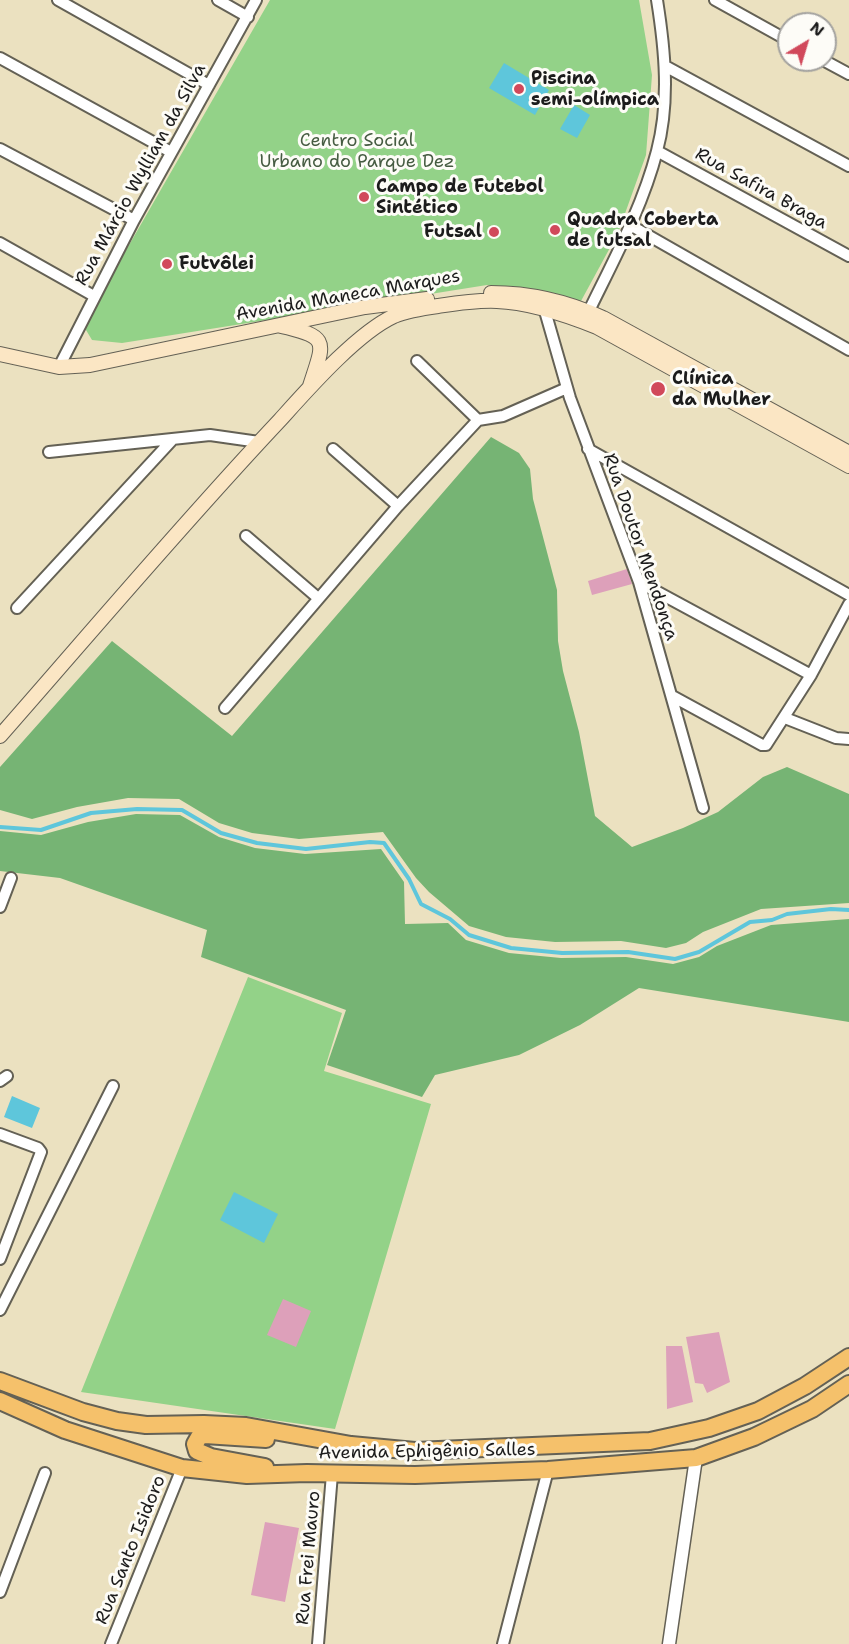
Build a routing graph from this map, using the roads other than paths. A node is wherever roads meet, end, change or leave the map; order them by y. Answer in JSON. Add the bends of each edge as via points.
{"nodes":[{"id":1,"x":58,"y":0,"type":"edge"},
{"id":2,"x":218,"y":0,"type":"edge"},
{"id":3,"x":256,"y":0,"type":"edge"},
{"id":4,"x":657,"y":0,"type":"edge"},
{"id":5,"x":715,"y":0,"type":"edge"},
{"id":6,"x":248,"y":17,"type":"junction"},
{"id":7,"x":777,"y":34,"type":"edge"},
{"id":8,"x":0,"y":58,"type":"edge"},
{"id":9,"x":664,"y":66,"type":"junction"},
{"id":10,"x":208,"y":85,"type":"junction"},
{"id":11,"x":0,"y":149,"type":"edge"},
{"id":12,"x":657,"y":151,"type":"junction"},
{"id":13,"x":171,"y":152,"type":"junction"},
{"id":14,"x":849,"y":166,"type":"edge"},
{"id":15,"x":134,"y":220,"type":"junction"},
{"id":16,"x":630,"y":225,"type":"junction"},
{"id":17,"x":0,"y":243,"type":"edge"},
{"id":18,"x":849,"y":256,"type":"edge"},
{"id":19,"x":94,"y":296,"type":"junction"},
{"id":20,"x":543,"y":304,"type":"junction"},
{"id":21,"x":586,"y":317,"type":"junction"},
{"id":22,"x":276,"y":325,"type":"junction"},
{"id":23,"x":849,"y":350,"type":"edge"},
{"id":24,"x":0,"y":354,"type":"edge"},
{"id":25,"x":417,"y":361,"type":"dead end"},
{"id":26,"x":59,"y":367,"type":"junction"},
{"id":27,"x":309,"y":388,"type":"junction"},
{"id":28,"x":567,"y":388,"type":"junction"},
{"id":29,"x":478,"y":420,"type":"junction"},
{"id":30,"x":173,"y":439,"type":"junction"},
{"id":31,"x":259,"y":442,"type":"junction"},
{"id":32,"x":588,"y":448,"type":"junction"},
{"id":33,"x":333,"y":449,"type":"dead end"},
{"id":34,"x":49,"y":452,"type":"dead end"},
{"id":35,"x":849,"y":453,"type":"edge"},
{"id":36,"x":849,"y":466,"type":"edge"},
{"id":37,"x":398,"y":506,"type":"junction"},
{"id":38,"x":246,"y":536,"type":"dead end"},
{"id":39,"x":639,"y":582,"type":"junction"},
{"id":40,"x":849,"y":595,"type":"edge"},
{"id":41,"x":318,"y":598,"type":"junction"},
{"id":42,"x":849,"y":604,"type":"edge"},
{"id":43,"x":17,"y":608,"type":"dead end"},
{"id":44,"x":810,"y":675,"type":"junction"},
{"id":45,"x":672,"y":696,"type":"junction"},
{"id":46,"x":225,"y":708,"type":"dead end"},
{"id":47,"x":785,"y":718,"type":"junction"},
{"id":48,"x":0,"y":736,"type":"edge"},
{"id":49,"x":849,"y":739,"type":"edge"},
{"id":50,"x":703,"y":808,"type":"dead end"},
{"id":51,"x":11,"y":878,"type":"dead end"},
{"id":52,"x":0,"y":907,"type":"edge"},
{"id":53,"x":113,"y":1086,"type":"dead end"},
{"id":54,"x":0,"y":1134,"type":"edge"},
{"id":55,"x":0,"y":1259,"type":"edge"},
{"id":56,"x":0,"y":1310,"type":"edge"},
{"id":57,"x":849,"y":1357,"type":"edge"},
{"id":58,"x":0,"y":1381,"type":"edge"},
{"id":59,"x":849,"y":1384,"type":"edge"},
{"id":60,"x":0,"y":1401,"type":"edge"},
{"id":61,"x":351,"y":1445,"type":"junction"},
{"id":62,"x":696,"y":1458,"type":"junction"},
{"id":63,"x":182,"y":1468,"type":"junction"},
{"id":64,"x":548,"y":1470,"type":"junction"},
{"id":65,"x":45,"y":1473,"type":"dead end"},
{"id":66,"x":307,"y":1473,"type":"junction"},
{"id":67,"x":332,"y":1474,"type":"junction"},
{"id":68,"x":0,"y":1592,"type":"edge"},
{"id":69,"x":111,"y":1644,"type":"edge"},
{"id":70,"x":318,"y":1644,"type":"edge"},
{"id":71,"x":503,"y":1644,"type":"edge"},
{"id":72,"x":669,"y":1644,"type":"edge"}],
"edges":[{"from":1,"to":10,"type":"street"},
{"from":2,"to":6,"type":"street"},
{"from":3,"to":6,"type":"street","name":"Rua Márcio Wylliam da Silva"},
{"from":4,"to":9,"type":"street"},
{"from":5,"to":7,"type":"street"},
{"from":6,"to":10,"type":"street","name":"Rua Márcio Wylliam da Silva"},
{"from":8,"to":13,"type":"street"},
{"from":9,"to":12,"type":"street","via":[[664,105]]},
{"from":9,"to":14,"type":"street"},
{"from":10,"to":13,"type":"street","name":"Rua Márcio Wylliam da Silva"},
{"from":11,"to":15,"type":"street"},
{"from":12,"to":16,"type":"street"},
{"from":12,"to":18,"type":"street","name":"Rua Safira Braga"},
{"from":13,"to":15,"type":"street","name":"Rua Márcio Wylliam da Silva"},
{"from":15,"to":19,"type":"street","name":"Rua Márcio Wylliam da Silva"},
{"from":16,"to":21,"type":"street"},
{"from":16,"to":23,"type":"street"},
{"from":17,"to":19,"type":"street"},
{"from":19,"to":26,"type":"street","name":"Rua Márcio Wylliam da Silva"},
{"from":20,"to":21,"type":"main road","name":"Avenida Maneca Marques"},
{"from":20,"to":22,"type":"main road","name":"Avenida Maneca Marques","via":[[512,293],[472,292],[364,307]]},
{"from":20,"to":27,"type":"main road","name":"Avenida Maneca Marques","via":[[471,301],[403,313],[374,328]]},
{"from":20,"to":28,"type":"street","name":"Rua Doutor Mendonça"},
{"from":21,"to":35,"type":"main road","name":"Avenida Maneca Marques","via":[[616,324]]},
{"from":21,"to":36,"type":"main road","name":"Avenida Maneca Marques","via":[[597,327]]},
{"from":22,"to":26,"type":"main road","name":"Avenida Maneca Marques","via":[[90,365]]},
{"from":22,"to":27,"type":"main road","via":[[307,332],[319,342],[320,355]]},
{"from":24,"to":26,"type":"main road","name":"Avenida Maneca Marques"},
{"from":25,"to":29,"type":"street"},
{"from":27,"to":31,"type":"main road","name":"Avenida Maneca Marques"},
{"from":28,"to":29,"type":"street","via":[[503,416]]},
{"from":28,"to":32,"type":"street","name":"Rua Doutor Mendonça"},
{"from":29,"to":37,"type":"street"},
{"from":30,"to":31,"type":"street","via":[[210,435]]},
{"from":30,"to":34,"type":"street"},
{"from":30,"to":43,"type":"street"},
{"from":31,"to":48,"type":"main road","name":"Avenida Maneca Marques"},
{"from":32,"to":39,"type":"street","name":"Rua Doutor Mendonça"},
{"from":32,"to":40,"type":"street"},
{"from":33,"to":37,"type":"street"},
{"from":37,"to":41,"type":"street"},
{"from":38,"to":41,"type":"street"},
{"from":39,"to":44,"type":"street"},
{"from":39,"to":45,"type":"street","name":"Rua Doutor Mendonça"},
{"from":41,"to":46,"type":"street"},
{"from":42,"to":44,"type":"street"},
{"from":44,"to":47,"type":"street"},
{"from":45,"to":47,"type":"street","via":[[764,746]]},
{"from":45,"to":50,"type":"street","name":"Rua Doutor Mendonça"},
{"from":47,"to":49,"type":"street","via":[[836,738]]},
{"from":51,"to":52,"type":"street"},
{"from":53,"to":56,"type":"street"},
{"from":54,"to":55,"type":"street","via":[[41,1152]]},
{"from":57,"to":61,"type":"main road","name":"Avenida Ephigênio Salles","via":[[758,1411],[709,1428],[650,1441],[415,1450]]},
{"from":58,"to":61,"type":"main road","name":"Avenida Ephigênio Salles","via":[[117,1421],[246,1426]]},
{"from":59,"to":62,"type":"main road","name":"Avenida Ephigênio Salles","via":[[802,1414]]},
{"from":60,"to":63,"type":"main road","name":"Avenida Ephigênio Salles","via":[[65,1430]]},
{"from":61,"to":66,"type":"main road","via":[[206,1435],[195,1444],[197,1451],[211,1457]]},
{"from":62,"to":64,"type":"main road","name":"Avenida Ephigênio Salles"},
{"from":62,"to":72,"type":"street"},
{"from":63,"to":66,"type":"main road","name":"Avenida Ephigênio Salles","via":[[247,1475]]},
{"from":63,"to":69,"type":"street","name":"Rua Santo Isidoro"},
{"from":64,"to":67,"type":"main road","name":"Avenida Ephigênio Salles"},
{"from":64,"to":71,"type":"street"},
{"from":65,"to":68,"type":"street"},
{"from":66,"to":67,"type":"main road","name":"Avenida Ephigênio Salles"},
{"from":67,"to":70,"type":"street","name":"Rua Frei Mauro"}]}
